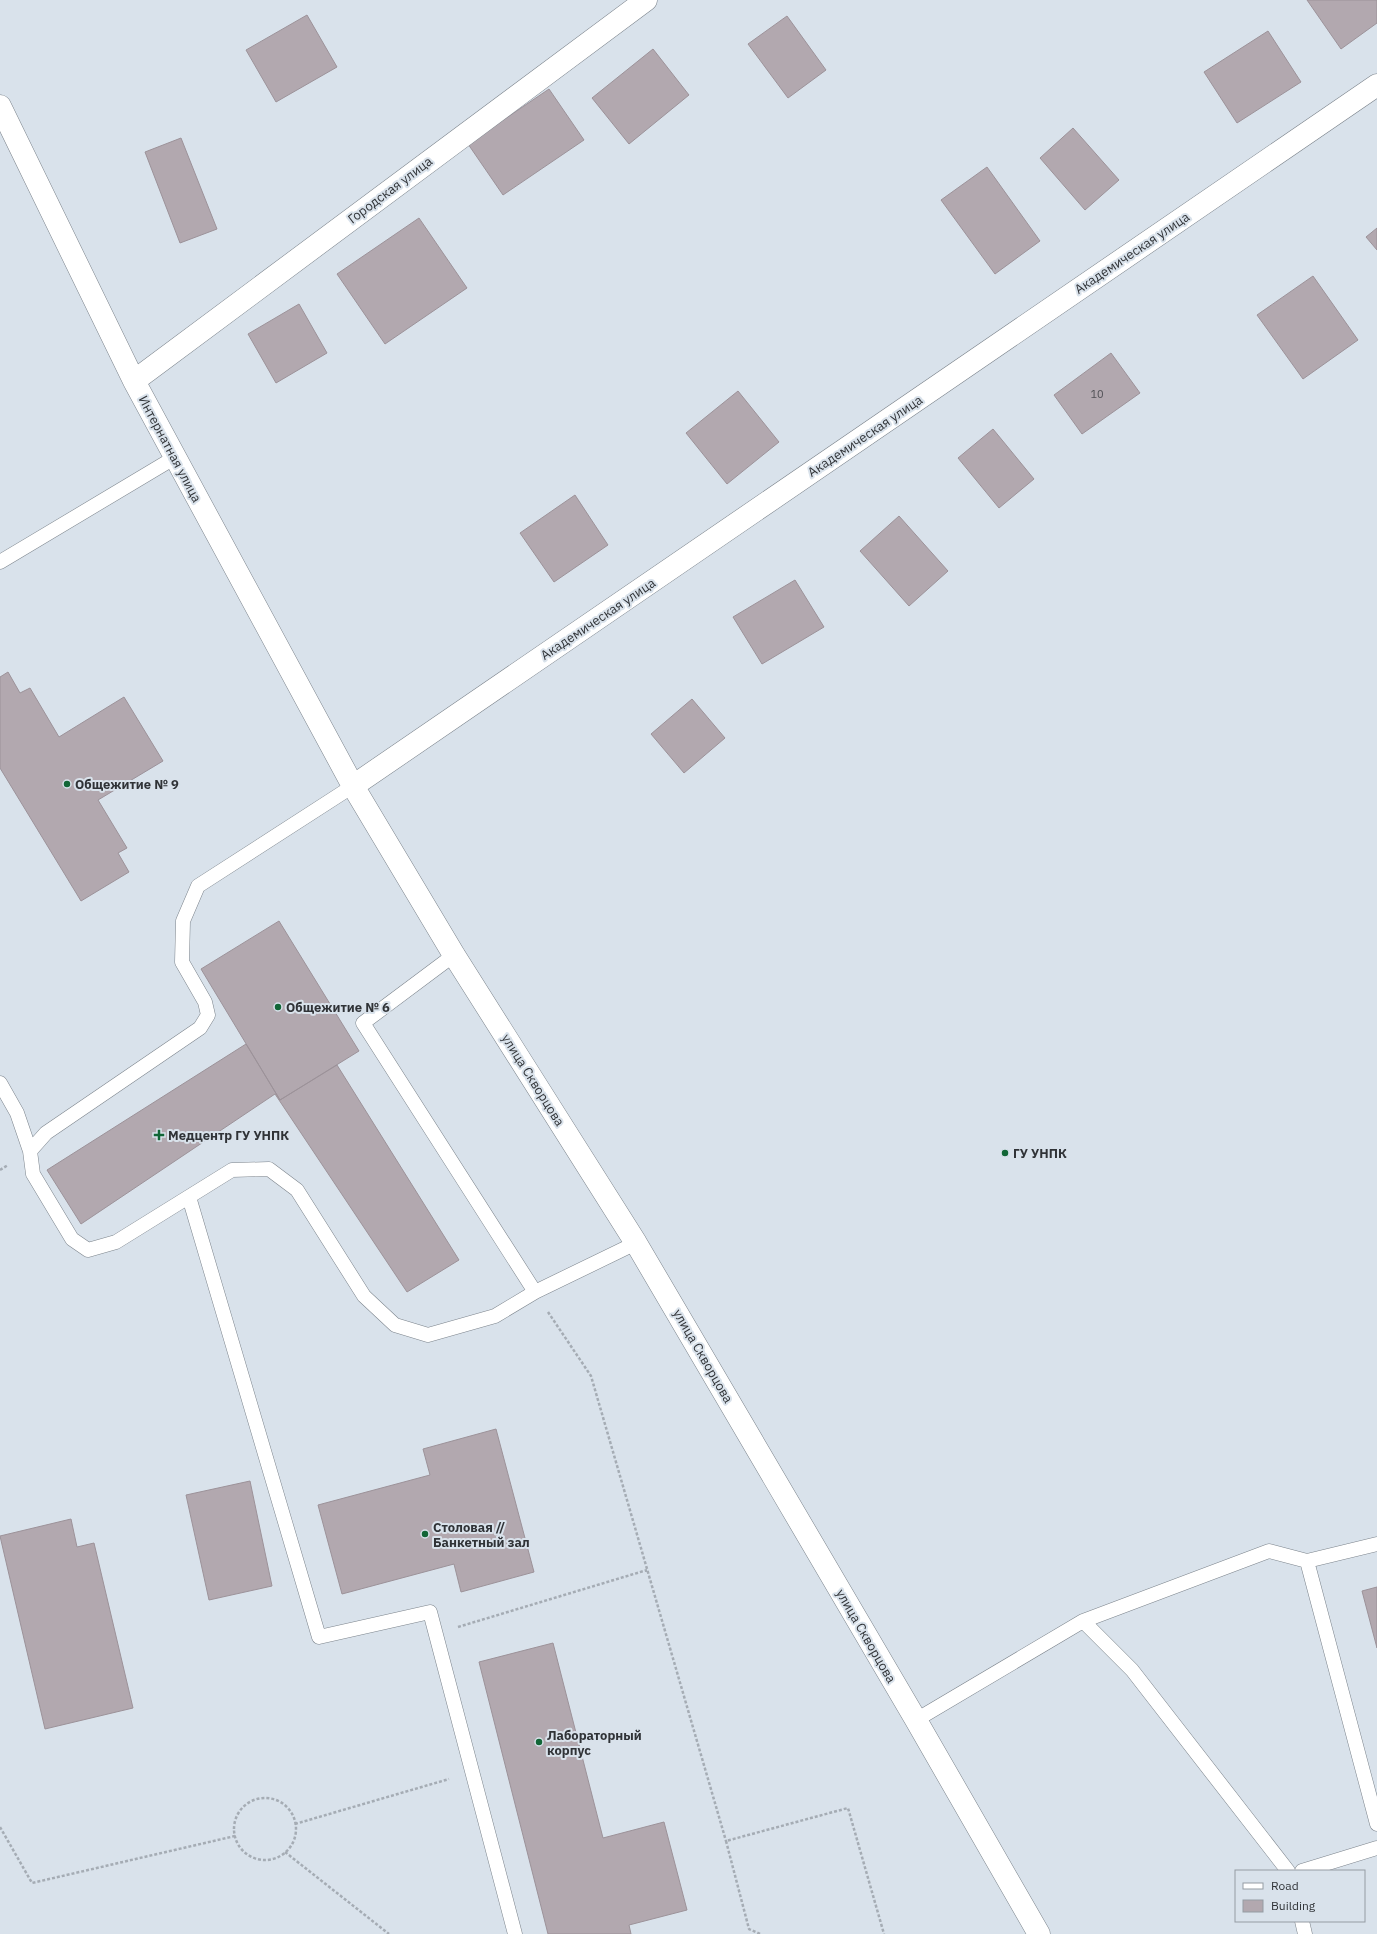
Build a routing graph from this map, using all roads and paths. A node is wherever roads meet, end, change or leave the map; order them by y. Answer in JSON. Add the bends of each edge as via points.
{"nodes":[{"id":1,"x":646,"y":0,"type":"edge"},
{"id":2,"x":1377,"y":85,"type":"edge"},
{"id":3,"x":0,"y":106,"type":"edge"},
{"id":4,"x":134,"y":381,"type":"junction"},
{"id":5,"x":174,"y":458,"type":"junction"},
{"id":6,"x":0,"y":562,"type":"edge"},
{"id":7,"x":353,"y":786,"type":"junction"},
{"id":8,"x":454,"y":955,"type":"junction"},
{"id":9,"x":0,"y":1083,"type":"edge"},
{"id":10,"x":30,"y":1151,"type":"junction"},
{"id":11,"x":189,"y":1197,"type":"junction"},
{"id":12,"x":636,"y":1243,"type":"junction"},
{"id":13,"x":535,"y":1292,"type":"junction"},
{"id":14,"x":1377,"y":1544,"type":"edge"},
{"id":15,"x":1307,"y":1561,"type":"junction"},
{"id":16,"x":647,"y":1570,"type":"junction"},
{"id":17,"x":1083,"y":1621,"type":"junction"},
{"id":18,"x":435,"y":1634,"type":"junction"},
{"id":19,"x":916,"y":1720,"type":"junction"},
{"id":20,"x":472,"y":1772,"type":"junction"},
{"id":21,"x":295,"y":1824,"type":"junction"},
{"id":22,"x":1377,"y":1824,"type":"edge"},
{"id":23,"x":0,"y":1827,"type":"edge"},
{"id":24,"x":235,"y":1836,"type":"junction"},
{"id":25,"x":726,"y":1841,"type":"junction"},
{"id":26,"x":1377,"y":1848,"type":"edge"},
{"id":27,"x":285,"y":1852,"type":"junction"},
{"id":28,"x":1287,"y":1870,"type":"edge"},
{"id":29,"x":1305,"y":1870,"type":"edge"},
{"id":30,"x":1302,"y":1922,"type":"edge"},
{"id":31,"x":389,"y":1934,"type":"edge"},
{"id":32,"x":515,"y":1934,"type":"edge"},
{"id":33,"x":760,"y":1934,"type":"edge"},
{"id":34,"x":884,"y":1934,"type":"edge"},
{"id":35,"x":1039,"y":1934,"type":"edge"},
{"id":36,"x":1305,"y":1934,"type":"edge"}],
"edges":[{"from":1,"to":4,"type":"street","name":"Городская улица"},
{"from":2,"to":7,"type":"street","name":"Академическая улица"},
{"from":3,"to":4,"type":"street","name":"Интернатная улица"},
{"from":4,"to":5,"type":"street","name":"Интернатная улица"},
{"from":5,"to":6,"type":"lane"},
{"from":5,"to":7,"type":"street","name":"Интернатная улица"},
{"from":7,"to":8,"type":"street","name":"улица Скворцова"},
{"from":7,"to":10,"type":"lane","via":[[198,886],[183,921],[182,962],[205,1002],[208,1015],[200,1028],[46,1133]]},
{"from":8,"to":12,"type":"street","name":"улица Скворцова"},
{"from":8,"to":13,"type":"lane","via":[[363,1023]]},
{"from":9,"to":10,"type":"lane","via":[[17,1113]]},
{"from":10,"to":11,"type":"lane","via":[[33,1174],[72,1239],[88,1250],[116,1242]]},
{"from":11,"to":13,"type":"lane","via":[[232,1170],[269,1169],[297,1190],[364,1296],[395,1325],[428,1335],[495,1316]]},
{"from":11,"to":18,"type":"lane","via":[[319,1637],[430,1612]]},
{"from":12,"to":13,"type":"lane"},
{"from":12,"to":19,"type":"street","name":"улица Скворцова"},
{"from":13,"to":16,"type":"path","via":[[591,1376]]},
{"from":14,"to":15,"type":"lane"},
{"from":15,"to":17,"type":"lane","via":[[1268,1551]]},
{"from":15,"to":22,"type":"lane"},
{"from":16,"to":18,"type":"path"},
{"from":16,"to":25,"type":"path"},
{"from":17,"to":19,"type":"lane"},
{"from":17,"to":28,"type":"lane","via":[[1132,1670]]},
{"from":18,"to":20,"type":"lane"},
{"from":19,"to":35,"type":"street","name":"улица Скворцова"},
{"from":20,"to":21,"type":"path"},
{"from":20,"to":32,"type":"lane"},
{"from":21,"to":24,"type":"path","via":[[292,1814],[278,1800],[258,1798],[242,1808],[236,1817]]},
{"from":21,"to":27,"type":"path","via":[[292,1844]]},
{"from":23,"to":24,"type":"path","via":[[32,1883]]},
{"from":24,"to":27,"type":"path","via":[[246,1854],[256,1859],[276,1858]]},
{"from":25,"to":33,"type":"path","via":[[749,1929]]},
{"from":25,"to":34,"type":"path","via":[[848,1808]]},
{"from":26,"to":29,"type":"lane"},
{"from":27,"to":31,"type":"path"},
{"from":30,"to":36,"type":"lane"}]}
